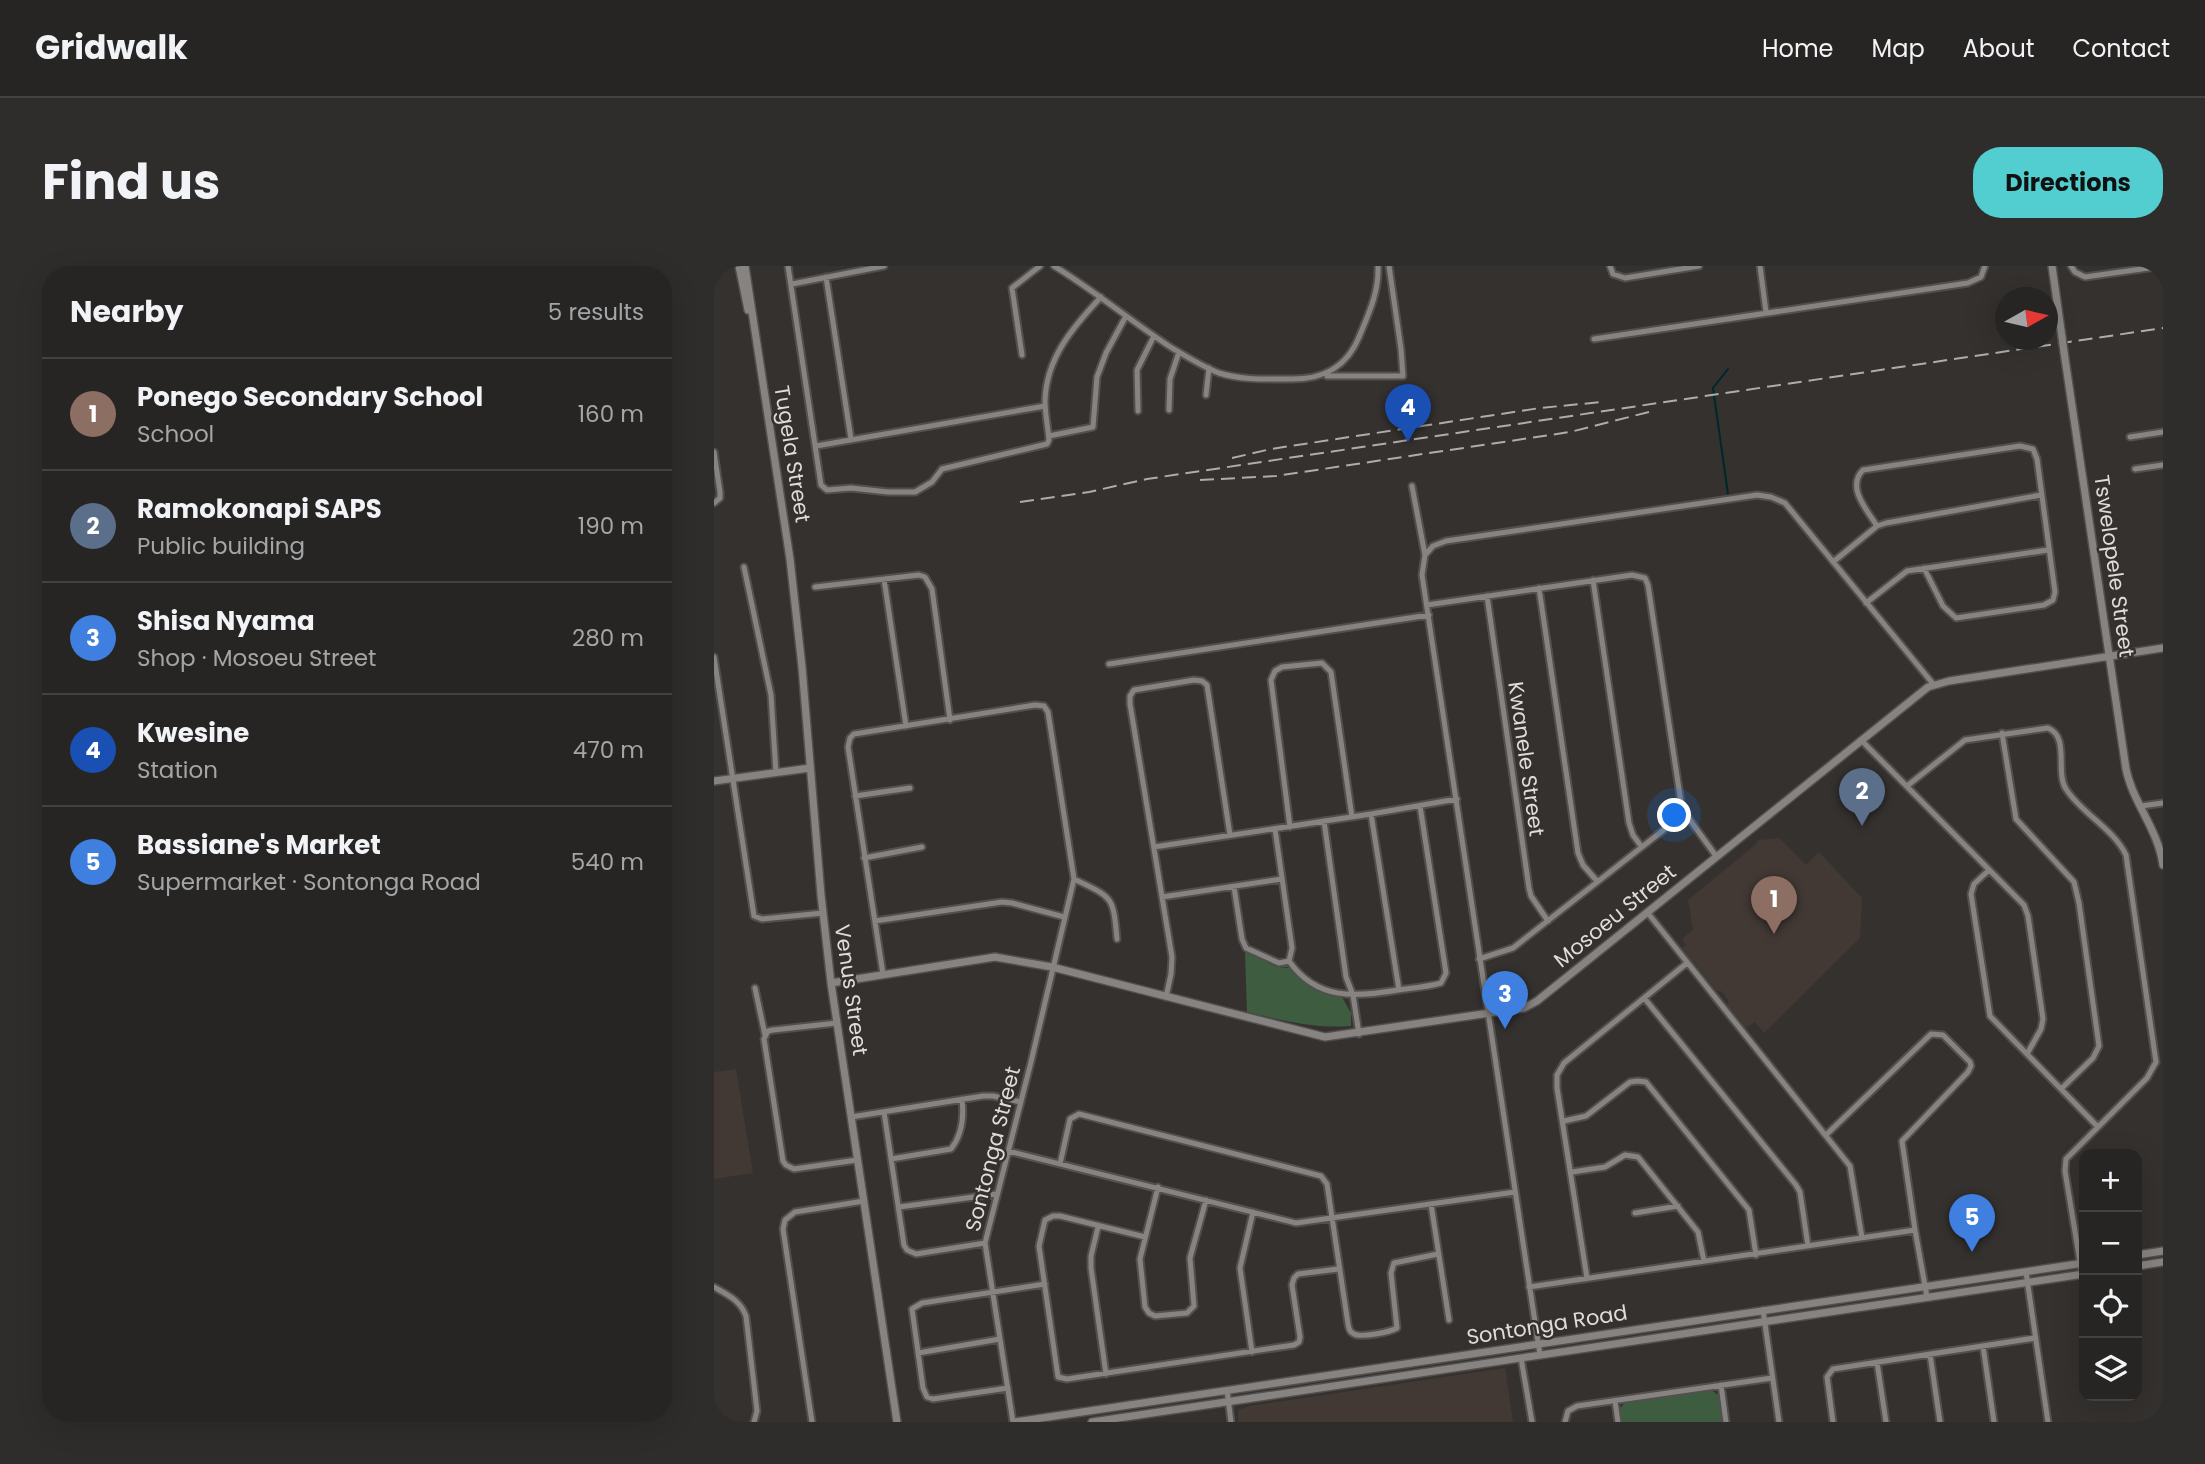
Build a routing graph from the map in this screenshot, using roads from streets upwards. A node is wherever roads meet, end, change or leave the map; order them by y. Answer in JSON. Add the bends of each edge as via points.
{"nodes":[{"id":1,"x":739,"y":266,"type":"edge"},
{"id":2,"x":745,"y":266,"type":"edge"},
{"id":3,"x":788,"y":266,"type":"edge"},
{"id":4,"x":884,"y":266,"type":"edge"},
{"id":5,"x":1040,"y":266,"type":"edge"},
{"id":6,"x":1054,"y":266,"type":"edge"},
{"id":7,"x":1378,"y":266,"type":"edge"},
{"id":8,"x":1389,"y":266,"type":"edge"},
{"id":9,"x":1609,"y":266,"type":"edge"},
{"id":10,"x":1699,"y":266,"type":"edge"},
{"id":11,"x":1760,"y":266,"type":"edge"},
{"id":12,"x":1985,"y":266,"type":"edge"},
{"id":13,"x":2052,"y":266,"type":"edge"},
{"id":14,"x":2071,"y":266,"type":"edge"},
{"id":15,"x":2163,"y":266,"type":"edge"},
{"id":16,"x":2126,"y":268,"type":"edge"},
{"id":17,"x":826,"y":277,"type":"junction"},
{"id":18,"x":792,"y":284,"type":"junction"},
{"id":19,"x":1101,"y":297,"type":"junction"},
{"id":20,"x":1766,"y":313,"type":"junction"},
{"id":21,"x":1126,"y":316,"type":"junction"},
{"id":22,"x":1154,"y":336,"type":"junction"},
{"id":23,"x":1594,"y":339,"type":"dead end"},
{"id":24,"x":1179,"y":352,"type":"junction"},
{"id":25,"x":758,"y":355,"type":"junction"},
{"id":26,"x":1022,"y":355,"type":"dead end"},
{"id":27,"x":1209,"y":368,"type":"junction"},
{"id":28,"x":1323,"y":376,"type":"junction"},
{"id":29,"x":1206,"y":395,"type":"dead end"},
{"id":30,"x":1045,"y":406,"type":"junction"},
{"id":31,"x":1169,"y":410,"type":"dead end"},
{"id":32,"x":1138,"y":411,"type":"dead end"},
{"id":33,"x":2163,"y":432,"type":"edge"},
{"id":34,"x":1049,"y":436,"type":"junction"},
{"id":35,"x":2130,"y":437,"type":"dead end"},
{"id":36,"x":851,"y":439,"type":"junction"},
{"id":37,"x":816,"y":446,"type":"junction"},
{"id":38,"x":714,"y":452,"type":"edge"},
{"id":39,"x":2163,"y":465,"type":"edge"},
{"id":40,"x":2135,"y":469,"type":"dead end"},
{"id":41,"x":1412,"y":486,"type":"dead end"},
{"id":42,"x":2041,"y":495,"type":"junction"},
{"id":43,"x":714,"y":503,"type":"edge"},
{"id":44,"x":1877,"y":526,"type":"junction"},
{"id":45,"x":2049,"y":550,"type":"junction"},
{"id":46,"x":1425,"y":555,"type":"junction"},
{"id":47,"x":790,"y":559,"type":"joint"},
{"id":48,"x":1833,"y":562,"type":"junction"},
{"id":49,"x":744,"y":567,"type":"dead end"},
{"id":50,"x":1924,"y":568,"type":"junction"},
{"id":51,"x":884,"y":579,"type":"junction"},
{"id":52,"x":1592,"y":580,"type":"junction"},
{"id":53,"x":815,"y":587,"type":"dead end"},
{"id":54,"x":1539,"y":588,"type":"junction"},
{"id":55,"x":1487,"y":596,"type":"junction"},
{"id":56,"x":1866,"y":603,"type":"junction"},
{"id":57,"x":1427,"y":605,"type":"junction"},
{"id":58,"x":1429,"y":615,"type":"junction"},
{"id":59,"x":2163,"y":648,"type":"edge"},
{"id":60,"x":714,"y":657,"type":"edge"},
{"id":61,"x":2109,"y":657,"type":"junction"},
{"id":62,"x":1109,"y":664,"type":"dead end"},
{"id":63,"x":1934,"y":685,"type":"junction"},
{"id":64,"x":950,"y":720,"type":"junction"},
{"id":65,"x":906,"y":726,"type":"junction"},
{"id":66,"x":2002,"y":733,"type":"junction"},
{"id":67,"x":1861,"y":740,"type":"junction"},
{"id":68,"x":810,"y":768,"type":"junction"},
{"id":69,"x":776,"y":773,"type":"junction"},
{"id":70,"x":732,"y":778,"type":"junction"},
{"id":71,"x":714,"y":781,"type":"edge"},
{"id":72,"x":1907,"y":786,"type":"junction"},
{"id":73,"x":910,"y":788,"type":"dead end"},
{"id":74,"x":855,"y":796,"type":"junction"},
{"id":75,"x":1457,"y":799,"type":"junction"},
{"id":76,"x":2163,"y":803,"type":"edge"},
{"id":77,"x":1420,"y":806,"type":"junction"},
{"id":78,"x":2141,"y":806,"type":"junction"},
{"id":79,"x":1371,"y":814,"type":"junction"},
{"id":80,"x":1684,"y":814,"type":"junction"},
{"id":81,"x":1352,"y":817,"type":"junction"},
{"id":82,"x":1324,"y":821,"type":"junction"},
{"id":83,"x":1290,"y":827,"type":"junction"},
{"id":84,"x":1275,"y":829,"type":"junction"},
{"id":85,"x":1230,"y":835,"type":"junction"},
{"id":86,"x":1641,"y":846,"type":"junction"},
{"id":87,"x":1154,"y":847,"type":"junction"},
{"id":88,"x":922,"y":848,"type":"dead end"},
{"id":89,"x":1716,"y":856,"type":"junction"},
{"id":90,"x":864,"y":858,"type":"junction"},
{"id":91,"x":2163,"y":864,"type":"edge"},
{"id":92,"x":1989,"y":870,"type":"junction"},
{"id":93,"x":1074,"y":878,"type":"junction"},
{"id":94,"x":1282,"y":879,"type":"junction"},
{"id":95,"x":1597,"y":881,"type":"junction"},
{"id":96,"x":1234,"y":887,"type":"junction"},
{"id":97,"x":1162,"y":897,"type":"junction"},
{"id":98,"x":1647,"y":912,"type":"junction"},
{"id":99,"x":823,"y":913,"type":"junction"},
{"id":100,"x":1064,"y":918,"type":"junction"},
{"id":101,"x":875,"y":921,"type":"junction"},
{"id":102,"x":1548,"y":921,"type":"junction"},
{"id":103,"x":1117,"y":939,"type":"dead end"},
{"id":104,"x":1479,"y":959,"type":"junction"},
{"id":105,"x":1289,"y":961,"type":"junction"},
{"id":106,"x":1687,"y":963,"type":"junction"},
{"id":107,"x":1052,"y":967,"type":"junction"},
{"id":108,"x":883,"y":974,"type":"junction"},
{"id":109,"x":831,"y":983,"type":"junction"},
{"id":110,"x":755,"y":988,"type":"dead end"},
{"id":111,"x":1399,"y":990,"type":"junction"},
{"id":112,"x":1353,"y":995,"type":"junction"},
{"id":113,"x":1166,"y":997,"type":"junction"},
{"id":114,"x":1646,"y":999,"type":"junction"},
{"id":115,"x":1488,"y":1014,"type":"junction"},
{"id":116,"x":837,"y":1023,"type":"junction"},
{"id":117,"x":1359,"y":1034,"type":"junction"},
{"id":118,"x":765,"y":1035,"type":"junction"},
{"id":119,"x":2027,"y":1054,"type":"junction"},
{"id":120,"x":2061,"y":1089,"type":"junction"},
{"id":121,"x":962,"y":1099,"type":"junction"},
{"id":122,"x":1021,"y":1102,"type":"junction"},
{"id":123,"x":884,"y":1112,"type":"junction"},
{"id":124,"x":851,"y":1117,"type":"junction"},
{"id":125,"x":1564,"y":1121,"type":"junction"},
{"id":126,"x":2097,"y":1126,"type":"junction"},
{"id":127,"x":1826,"y":1135,"type":"junction"},
{"id":128,"x":1008,"y":1151,"type":"junction"},
{"id":129,"x":891,"y":1159,"type":"junction"},
{"id":130,"x":858,"y":1160,"type":"junction"},
{"id":131,"x":1060,"y":1164,"type":"junction"},
{"id":132,"x":1572,"y":1172,"type":"junction"},
{"id":133,"x":1158,"y":1187,"type":"junction"},
{"id":134,"x":1515,"y":1192,"type":"junction"},
{"id":135,"x":996,"y":1194,"type":"junction"},
{"id":136,"x":1206,"y":1200,"type":"junction"},
{"id":137,"x":864,"y":1201,"type":"junction"},
{"id":138,"x":1431,"y":1205,"type":"junction"},
{"id":139,"x":1678,"y":1206,"type":"junction"},
{"id":140,"x":899,"y":1207,"type":"junction"},
{"id":141,"x":1253,"y":1212,"type":"junction"},
{"id":142,"x":1635,"y":1213,"type":"dead end"},
{"id":143,"x":1332,"y":1219,"type":"junction"},
{"id":144,"x":1098,"y":1227,"type":"junction"},
{"id":145,"x":1915,"y":1230,"type":"junction"},
{"id":146,"x":1145,"y":1237,"type":"junction"},
{"id":147,"x":1861,"y":1238,"type":"junction"},
{"id":148,"x":985,"y":1243,"type":"junction"},
{"id":149,"x":2079,"y":1245,"type":"edge"},
{"id":150,"x":1808,"y":1246,"type":"junction"},
{"id":151,"x":2163,"y":1251,"type":"edge"},
{"id":152,"x":1438,"y":1254,"type":"junction"},
{"id":153,"x":2142,"y":1254,"type":"edge"},
{"id":154,"x":1756,"y":1255,"type":"junction"},
{"id":155,"x":1704,"y":1261,"type":"junction"},
{"id":156,"x":2163,"y":1262,"type":"edge"},
{"id":157,"x":2079,"y":1263,"type":"edge"},
{"id":158,"x":2142,"y":1265,"type":"edge"},
{"id":159,"x":1338,"y":1269,"type":"junction"},
{"id":160,"x":2026,"y":1272,"type":"junction"},
{"id":161,"x":2079,"y":1275,"type":"edge"},
{"id":162,"x":1587,"y":1278,"type":"junction"},
{"id":163,"x":2027,"y":1282,"type":"junction"},
{"id":164,"x":1045,"y":1284,"type":"junction"},
{"id":165,"x":1925,"y":1286,"type":"junction"},
{"id":166,"x":714,"y":1287,"type":"edge"},
{"id":167,"x":1529,"y":1287,"type":"junction"},
{"id":168,"x":993,"y":1292,"type":"junction"},
{"id":169,"x":1927,"y":1297,"type":"junction"},
{"id":170,"x":1763,"y":1310,"type":"junction"},
{"id":171,"x":1449,"y":1320,"type":"dead end"},
{"id":172,"x":1765,"y":1322,"type":"junction"},
{"id":173,"x":2035,"y":1338,"type":"junction"},
{"id":174,"x":1000,"y":1339,"type":"junction"},
{"id":175,"x":1538,"y":1344,"type":"junction"},
{"id":176,"x":1983,"y":1346,"type":"junction"},
{"id":177,"x":1252,"y":1352,"type":"junction"},
{"id":178,"x":918,"y":1353,"type":"junction"},
{"id":179,"x":1930,"y":1354,"type":"junction"},
{"id":180,"x":1540,"y":1356,"type":"junction"},
{"id":181,"x":1521,"y":1358,"type":"junction"},
{"id":182,"x":1877,"y":1362,"type":"junction"},
{"id":183,"x":1106,"y":1374,"type":"junction"},
{"id":184,"x":1772,"y":1378,"type":"junction"},
{"id":185,"x":1721,"y":1385,"type":"junction"},
{"id":186,"x":1007,"y":1388,"type":"junction"},
{"id":187,"x":1227,"y":1390,"type":"junction"},
{"id":188,"x":1228,"y":1401,"type":"junction"},
{"id":189,"x":1615,"y":1401,"type":"junction"},
{"id":190,"x":754,"y":1422,"type":"edge"},
{"id":191,"x":811,"y":1422,"type":"edge"},
{"id":192,"x":897,"y":1422,"type":"edge"},
{"id":193,"x":1014,"y":1422,"type":"edge"},
{"id":194,"x":1092,"y":1422,"type":"edge"},
{"id":195,"x":1231,"y":1422,"type":"edge"},
{"id":196,"x":1532,"y":1422,"type":"edge"},
{"id":197,"x":1565,"y":1422,"type":"edge"},
{"id":198,"x":1618,"y":1422,"type":"edge"},
{"id":199,"x":1726,"y":1422,"type":"edge"},
{"id":200,"x":1779,"y":1422,"type":"edge"},
{"id":201,"x":1833,"y":1422,"type":"edge"},
{"id":202,"x":1886,"y":1422,"type":"edge"},
{"id":203,"x":1940,"y":1422,"type":"edge"},
{"id":204,"x":1994,"y":1422,"type":"edge"},
{"id":205,"x":2048,"y":1422,"type":"edge"}],
"edges":[{"from":1,"to":25,"type":"street","name":"Tugela Street"},
{"from":2,"to":25,"type":"street","name":"Tugela Street"},
{"from":3,"to":18,"type":"street"},
{"from":4,"to":17,"type":"street"},
{"from":5,"to":26,"type":"street","via":[[1012,288]]},
{"from":6,"to":19,"type":"street"},
{"from":7,"to":28,"type":"street","via":[[1378,290],[1354,348]]},
{"from":8,"to":28,"type":"street","via":[[1403,376]]},
{"from":9,"to":10,"type":"street","via":[[1625,278]]},
{"from":11,"to":20,"type":"street"},
{"from":12,"to":20,"type":"street","via":[[1981,277],[1968,283]]},
{"from":13,"to":61,"type":"street","name":"Tswelopele Street","bridge":true},
{"from":14,"to":16,"type":"street","via":[[2085,277]]},
{"from":15,"to":16,"type":"street"},
{"from":17,"to":18,"type":"street"},
{"from":17,"to":36,"type":"street"},
{"from":18,"to":37,"type":"street"},
{"from":19,"to":21,"type":"street"},
{"from":19,"to":30,"type":"street","via":[[1057,353]]},
{"from":20,"to":23,"type":"street"},
{"from":21,"to":22,"type":"street"},
{"from":21,"to":34,"type":"street","via":[[1097,377],[1093,427]]},
{"from":22,"to":24,"type":"street"},
{"from":22,"to":32,"type":"street","via":[[1137,370]]},
{"from":24,"to":27,"type":"street"},
{"from":24,"to":31,"type":"street","via":[[1170,379]]},
{"from":25,"to":47,"type":"street","name":"Tugela Street"},
{"from":27,"to":28,"type":"street","via":[[1251,378]]},
{"from":27,"to":29,"type":"street"},
{"from":30,"to":34,"type":"street"},
{"from":30,"to":36,"type":"street"},
{"from":33,"to":35,"type":"street"},
{"from":34,"to":37,"type":"street","via":[[1044,446],[942,469],[925,487],[908,493],[823,488]]},
{"from":36,"to":37,"type":"street"},
{"from":38,"to":43,"type":"street","via":[[720,492]]},
{"from":39,"to":40,"type":"street"},
{"from":41,"to":46,"type":"street"},
{"from":42,"to":44,"type":"street"},
{"from":42,"to":44,"type":"street","via":[[2035,453],[2025,446],[1867,468],[1857,478],[1857,491]]},
{"from":42,"to":45,"type":"street"},
{"from":44,"to":48,"type":"street"},
{"from":45,"to":50,"type":"street"},
{"from":45,"to":50,"type":"street","via":[[2055,592],[2051,602],[1962,618],[1943,606]]},
{"from":46,"to":48,"type":"street","via":[[1446,541],[1757,495],[1785,503]]},
{"from":46,"to":57,"type":"street","via":[[1422,568]]},
{"from":47,"to":68,"type":"street","name":"Venus Street"},
{"from":48,"to":56,"type":"street"},
{"from":49,"to":69,"type":"street","via":[[771,695]]},
{"from":50,"to":56,"type":"street","via":[[1905,572]]},
{"from":51,"to":53,"type":"street"},
{"from":51,"to":64,"type":"street","via":[[919,575],[929,582]]},
{"from":51,"to":65,"type":"street"},
{"from":52,"to":54,"type":"street"},
{"from":52,"to":80,"type":"street","via":[[1637,575],[1647,581]]},
{"from":52,"to":86,"type":"street","via":[[1629,823]]},
{"from":54,"to":55,"type":"street"},
{"from":54,"to":95,"type":"street","via":[[1578,853]]},
{"from":55,"to":57,"type":"street"},
{"from":55,"to":102,"type":"street","name":"Kwanele Street","via":[[1529,888]]},
{"from":56,"to":63,"type":"street"},
{"from":57,"to":58,"type":"street"},
{"from":58,"to":62,"type":"street"},
{"from":58,"to":75,"type":"street"},
{"from":59,"to":61,"type":"street","name":"Mosoeu Street"},
{"from":60,"to":70,"type":"street"},
{"from":61,"to":63,"type":"street","name":"Mosoeu Street"},
{"from":61,"to":78,"type":"street","name":"Tswelopele Street","via":[[2128,779]]},
{"from":63,"to":67,"type":"street","name":"Mosoeu Street"},
{"from":64,"to":65,"type":"street"},
{"from":64,"to":93,"type":"street","via":[[1035,705],[1046,708]]},
{"from":65,"to":74,"type":"street","via":[[850,738]]},
{"from":66,"to":72,"type":"street","via":[[1961,741]]},
{"from":66,"to":120,"type":"street","via":[[2016,820],[2074,882],[2080,903],[2099,1046]]},
{"from":66,"to":126,"type":"street","via":[[2055,731],[2066,789],[2126,855],[2156,1062],[2147,1078]]},
{"from":67,"to":72,"type":"street"},
{"from":67,"to":89,"type":"street","name":"Mosoeu Street"},
{"from":68,"to":69,"type":"street"},
{"from":68,"to":99,"type":"street","name":"Venus Street"},
{"from":69,"to":70,"type":"street"},
{"from":70,"to":71,"type":"street"},
{"from":70,"to":99,"type":"street","via":[[754,916]]},
{"from":72,"to":92,"type":"street"},
{"from":73,"to":74,"type":"street"},
{"from":74,"to":90,"type":"street"},
{"from":75,"to":77,"type":"street"},
{"from":75,"to":104,"type":"street"},
{"from":76,"to":78,"type":"street"},
{"from":77,"to":79,"type":"street"},
{"from":77,"to":111,"type":"street","via":[[1446,976],[1438,984]]},
{"from":78,"to":91,"type":"street","name":"Tswelopele Street"},
{"from":79,"to":81,"type":"street"},
{"from":79,"to":111,"type":"street"},
{"from":80,"to":86,"type":"street"},
{"from":80,"to":89,"type":"street"},
{"from":81,"to":82,"type":"street"},
{"from":81,"to":83,"type":"street","via":[[1331,672],[1322,663],[1282,667],[1271,680]]},
{"from":82,"to":83,"type":"street"},
{"from":82,"to":112,"type":"street","via":[[1346,977]]},
{"from":83,"to":84,"type":"street"},
{"from":84,"to":85,"type":"street"},
{"from":84,"to":94,"type":"street"},
{"from":85,"to":87,"type":"street"},
{"from":85,"to":87,"type":"street","via":[[1207,685],[1194,680],[1140,688],[1132,692],[1130,704]]},
{"from":86,"to":95,"type":"street"},
{"from":87,"to":97,"type":"street"},
{"from":88,"to":90,"type":"street"},
{"from":89,"to":98,"type":"street","name":"Mosoeu Street"},
{"from":90,"to":101,"type":"street"},
{"from":92,"to":119,"type":"street","via":[[2028,912],[2043,1019]]},
{"from":92,"to":119,"type":"street","via":[[1974,884],[1971,894],[1988,1009],[1992,1019]]},
{"from":93,"to":100,"type":"street","name":"Sontonga Street"},
{"from":93,"to":103,"type":"street","via":[[1110,898]]},
{"from":94,"to":96,"type":"street"},
{"from":94,"to":105,"type":"street","via":[[1292,948]]},
{"from":95,"to":102,"type":"street"},
{"from":96,"to":97,"type":"street"},
{"from":96,"to":105,"type":"street","via":[[1244,946],[1275,962]]},
{"from":97,"to":113,"type":"street","via":[[1172,963]]},
{"from":98,"to":106,"type":"street"},
{"from":98,"to":115,"type":"street","name":"Mosoeu Street","via":[[1532,1005]]},
{"from":99,"to":109,"type":"street","name":"Venus Street"},
{"from":100,"to":101,"type":"street","via":[[1002,902]]},
{"from":100,"to":107,"type":"street","name":"Sontonga Street"},
{"from":101,"to":108,"type":"street"},
{"from":102,"to":104,"type":"street","via":[[1509,951]]},
{"from":104,"to":115,"type":"street"},
{"from":105,"to":112,"type":"street","via":[[1320,988]]},
{"from":106,"to":114,"type":"street"},
{"from":106,"to":127,"type":"street"},
{"from":107,"to":108,"type":"street","name":"Mosoeu Street","via":[[996,957]]},
{"from":107,"to":113,"type":"street","name":"Mosoeu Street"},
{"from":107,"to":122,"type":"street","name":"Sontonga Street"},
{"from":108,"to":109,"type":"street","name":"Mosoeu Street"},
{"from":109,"to":116,"type":"street","name":"Venus Street"},
{"from":110,"to":118,"type":"street"},
{"from":111,"to":112,"type":"street"},
{"from":112,"to":117,"type":"street"},
{"from":113,"to":117,"type":"street","name":"Mosoeu Street","via":[[1321,1036]]},
{"from":114,"to":125,"type":"street","via":[[1561,1067],[1557,1083]]},
{"from":114,"to":150,"type":"street","via":[[1796,1185]]},
{"from":115,"to":117,"type":"street","name":"Mosoeu Street"},
{"from":115,"to":134,"type":"street"},
{"from":116,"to":118,"type":"street","via":[[773,1030]]},
{"from":116,"to":124,"type":"street","name":"Venus Street"},
{"from":118,"to":130,"type":"street","via":[[786,1166],[794,1169]]},
{"from":119,"to":120,"type":"street"},
{"from":120,"to":126,"type":"street"},
{"from":121,"to":122,"type":"street","via":[[993,1096]]},
{"from":121,"to":123,"type":"street"},
{"from":121,"to":129,"type":"street","via":[[962,1119],[951,1149]]},
{"from":122,"to":128,"type":"street","name":"Sontonga Street"},
{"from":123,"to":124,"type":"street"},
{"from":123,"to":129,"type":"street"},
{"from":124,"to":130,"type":"street","name":"Venus Street"},
{"from":125,"to":132,"type":"street"},
{"from":125,"to":154,"type":"street","via":[[1586,1116],[1630,1082],[1646,1082],[1749,1210]]},
{"from":126,"to":149,"type":"street","via":[[2065,1163]]},
{"from":127,"to":145,"type":"street","via":[[1931,1034],[1943,1035],[1970,1062],[1970,1069],[1902,1141]]},
{"from":127,"to":147,"type":"street","via":[[1851,1169]]},
{"from":128,"to":131,"type":"street"},
{"from":128,"to":135,"type":"street","name":"Sontonga Street"},
{"from":129,"to":140,"type":"street"},
{"from":130,"to":137,"type":"street","name":"Venus Street"},
{"from":131,"to":133,"type":"street"},
{"from":131,"to":143,"type":"street","via":[[1070,1119],[1082,1115],[1321,1176],[1327,1184]]},
{"from":132,"to":139,"type":"street","via":[[1605,1167],[1633,1155]]},
{"from":132,"to":162,"type":"street"},
{"from":133,"to":136,"type":"street"},
{"from":133,"to":146,"type":"street"},
{"from":134,"to":138,"type":"street"},
{"from":134,"to":167,"type":"street"},
{"from":135,"to":140,"type":"street"},
{"from":135,"to":148,"type":"street","name":"Sontonga Street"},
{"from":136,"to":141,"type":"street"},
{"from":136,"to":146,"type":"street","via":[[1190,1258],[1195,1302],[1191,1311],[1155,1316],[1147,1311],[1139,1263]]},
{"from":137,"to":191,"type":"street","via":[[795,1212],[785,1220]]},
{"from":137,"to":192,"type":"street","name":"Venus Street"},
{"from":138,"to":143,"type":"street"},
{"from":138,"to":152,"type":"street"},
{"from":139,"to":142,"type":"street"},
{"from":139,"to":155,"type":"street","via":[[1699,1234]]},
{"from":140,"to":148,"type":"street","via":[[904,1245],[910,1253]]},
{"from":141,"to":143,"type":"street","via":[[1296,1223]]},
{"from":141,"to":177,"type":"street","via":[[1240,1268]]},
{"from":143,"to":159,"type":"street"},
{"from":144,"to":146,"type":"street"},
{"from":144,"to":164,"type":"street","via":[[1059,1216],[1045,1220],[1039,1246]]},
{"from":144,"to":183,"type":"street","via":[[1091,1268]]},
{"from":145,"to":147,"type":"street"},
{"from":145,"to":165,"type":"street"},
{"from":147,"to":150,"type":"street"},
{"from":148,"to":168,"type":"street","name":"Sontonga Street"},
{"from":150,"to":154,"type":"street"},
{"from":151,"to":153,"type":"street"},
{"from":152,"to":159,"type":"street","via":[[1394,1263],[1397,1328],[1362,1336],[1349,1328]]},
{"from":152,"to":171,"type":"street"},
{"from":154,"to":155,"type":"street"},
{"from":155,"to":162,"type":"street"},
{"from":156,"to":158,"type":"street"},
{"from":157,"to":160,"type":"street","name":"Sontonga Road"},
{"from":159,"to":177,"type":"street","via":[[1294,1278],[1298,1343]]},
{"from":160,"to":163,"type":"street"},
{"from":160,"to":165,"type":"street","name":"Sontonga Road"},
{"from":161,"to":163,"type":"street","name":"Sontonga Road"},
{"from":162,"to":167,"type":"street"},
{"from":163,"to":169,"type":"street","name":"Sontonga Road"},
{"from":163,"to":173,"type":"street"},
{"from":164,"to":168,"type":"street"},
{"from":164,"to":183,"type":"street","via":[[1058,1377],[1068,1380]]},
{"from":165,"to":169,"type":"street"},
{"from":165,"to":170,"type":"street","name":"Sontonga Road"},
{"from":166,"to":190,"type":"street","via":[[736,1299],[746,1316],[757,1411]]},
{"from":167,"to":175,"type":"street"},
{"from":168,"to":174,"type":"street","name":"Sontonga Street"},
{"from":168,"to":178,"type":"street","via":[[914,1307]]},
{"from":169,"to":172,"type":"street","name":"Sontonga Road"},
{"from":170,"to":172,"type":"street"},
{"from":170,"to":175,"type":"street","name":"Sontonga Road"},
{"from":172,"to":180,"type":"street","name":"Sontonga Road"},
{"from":172,"to":184,"type":"street"},
{"from":173,"to":176,"type":"street"},
{"from":173,"to":205,"type":"street"},
{"from":174,"to":178,"type":"street"},
{"from":174,"to":186,"type":"street","name":"Sontonga Street"},
{"from":175,"to":180,"type":"street"},
{"from":175,"to":187,"type":"street","name":"Sontonga Road"},
{"from":176,"to":179,"type":"street"},
{"from":176,"to":204,"type":"street"},
{"from":177,"to":183,"type":"street"},
{"from":178,"to":186,"type":"street","via":[[924,1393],[930,1399]]},
{"from":179,"to":182,"type":"street"},
{"from":179,"to":203,"type":"street"},
{"from":180,"to":181,"type":"street","name":"Sontonga Road"},
{"from":181,"to":188,"type":"street","name":"Sontonga Road"},
{"from":181,"to":196,"type":"street"},
{"from":182,"to":201,"type":"street","via":[[1828,1373]]},
{"from":182,"to":202,"type":"street"},
{"from":184,"to":185,"type":"street"},
{"from":184,"to":200,"type":"street"},
{"from":185,"to":189,"type":"street"},
{"from":185,"to":199,"type":"street"},
{"from":186,"to":193,"type":"street","name":"Sontonga Street"},
{"from":187,"to":188,"type":"street"},
{"from":187,"to":193,"type":"street","name":"Sontonga Road"},
{"from":188,"to":194,"type":"street","name":"Sontonga Road"},
{"from":188,"to":195,"type":"street"},
{"from":189,"to":197,"type":"street","via":[[1573,1407]]},
{"from":189,"to":198,"type":"street"}]}
